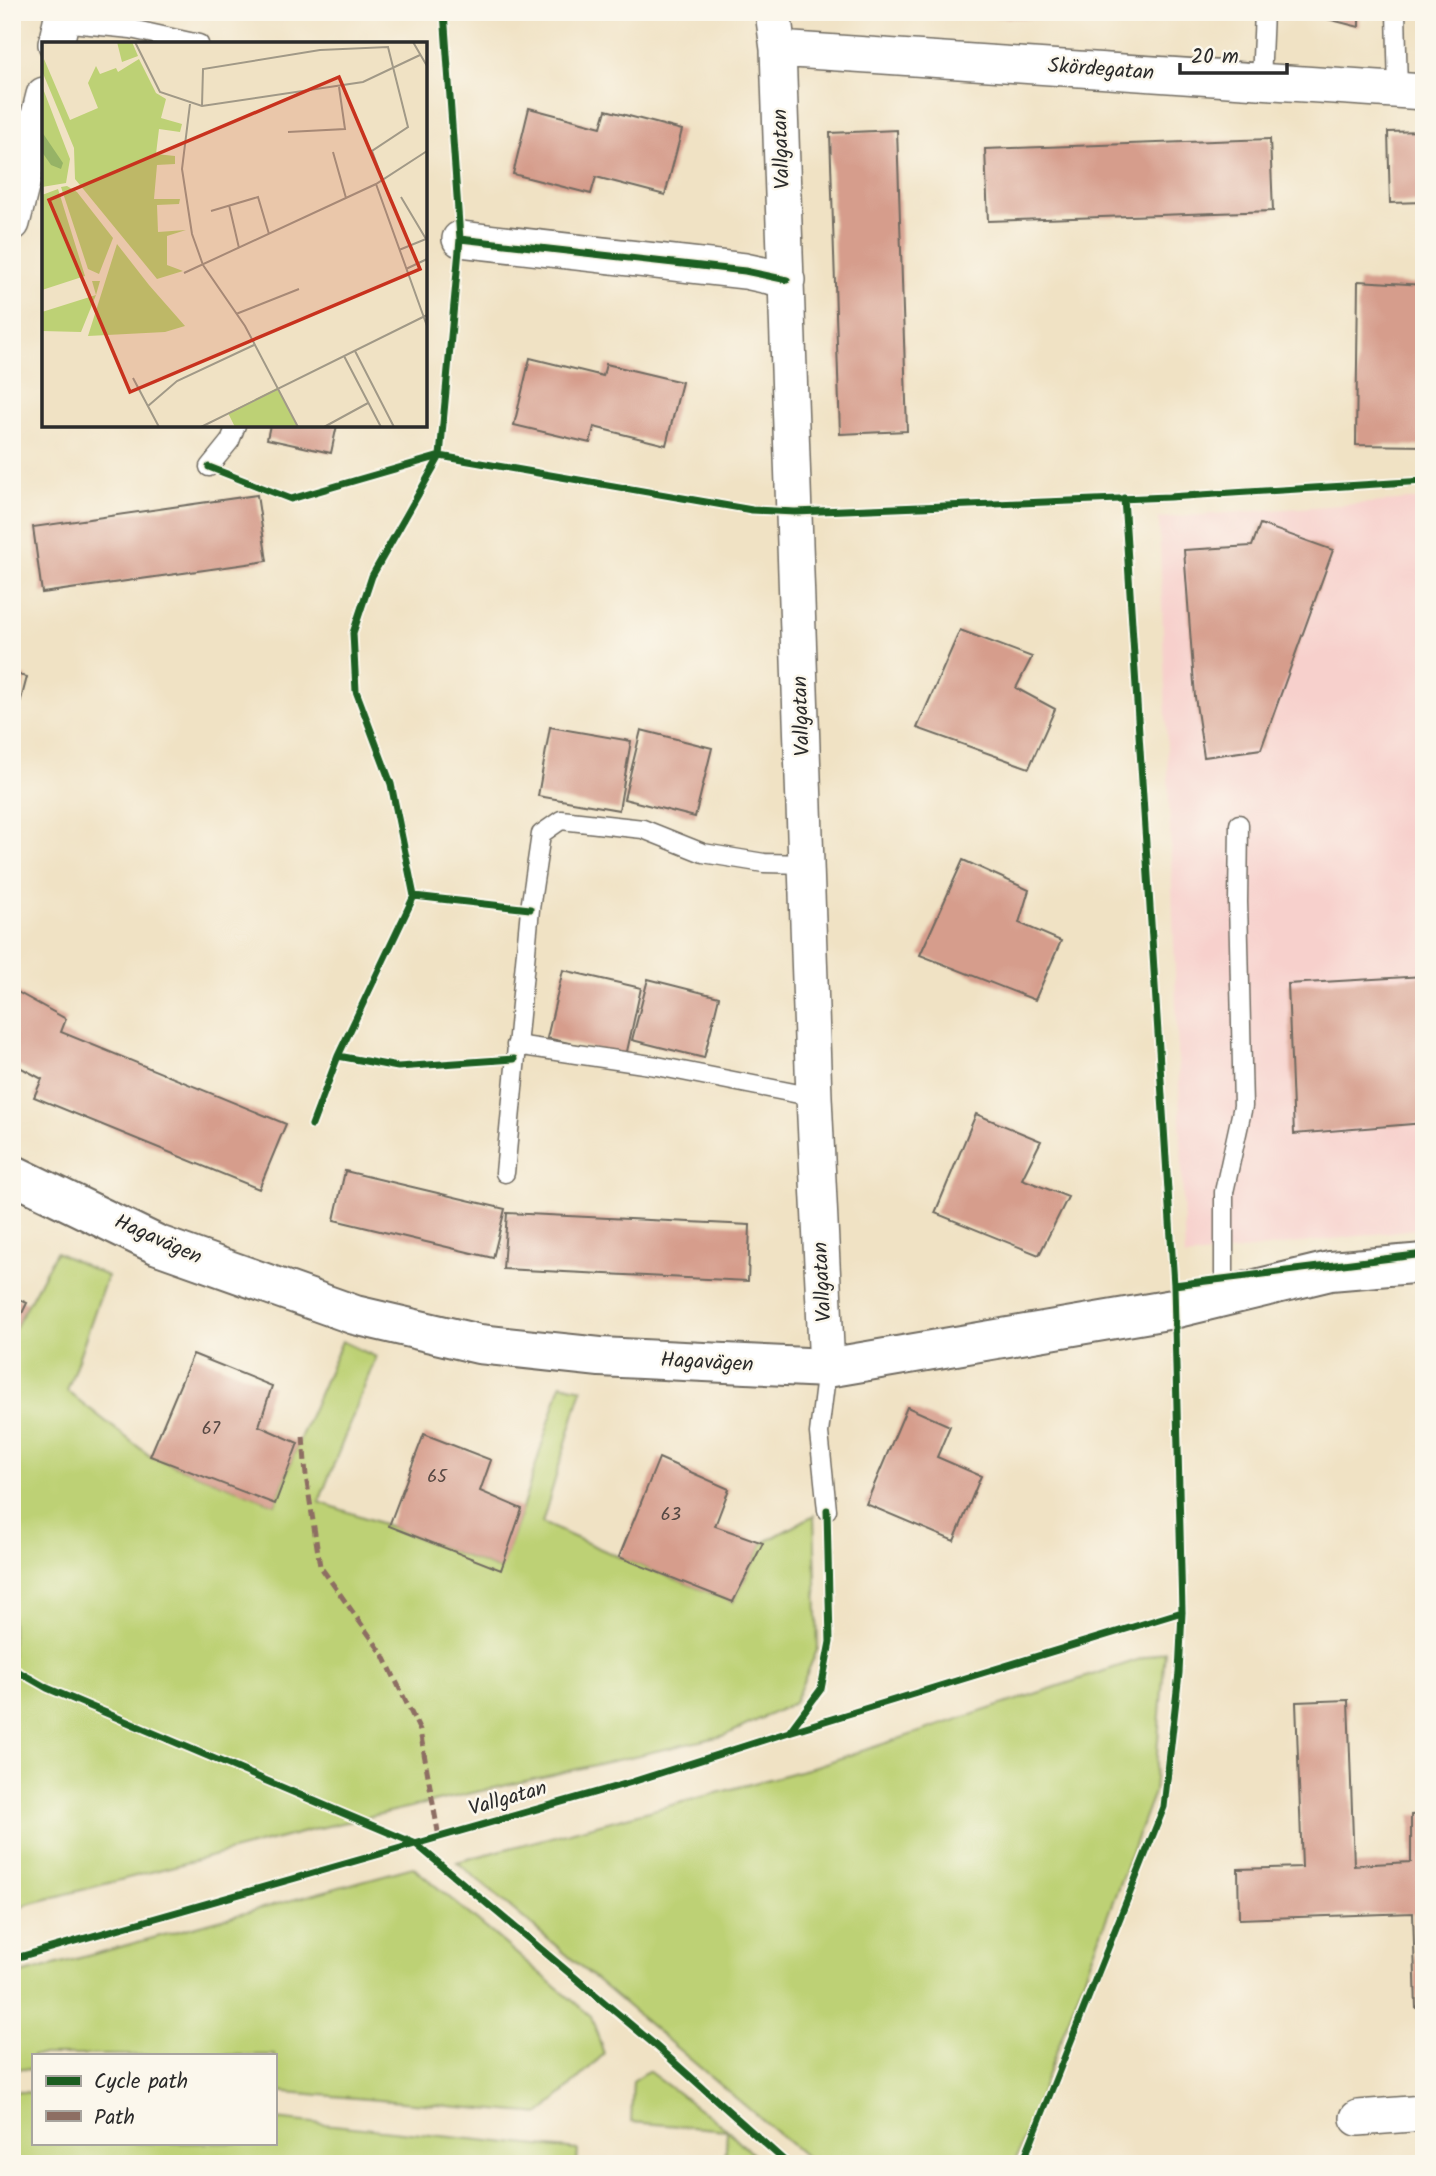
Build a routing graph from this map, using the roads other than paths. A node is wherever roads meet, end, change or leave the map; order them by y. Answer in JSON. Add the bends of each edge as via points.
{"nodes":[{"id":1,"x":773,"y":12,"type":"edge"},
{"id":2,"x":1264,"y":12,"type":"edge"},
{"id":3,"x":1396,"y":12,"type":"edge"},
{"id":4,"x":60,"y":26,"type":"edge"},
{"id":5,"x":190,"y":42,"type":"edge"},
{"id":6,"x":778,"y":49,"type":"junction"},
{"id":7,"x":1261,"y":81,"type":"junction"},
{"id":8,"x":1411,"y":92,"type":"edge"},
{"id":9,"x":42,"y":103,"type":"edge"},
{"id":10,"x":12,"y":223,"type":"edge"},
{"id":11,"x":460,"y":239,"type":"dead end"},
{"id":12,"x":787,"y":280,"type":"junction"},
{"id":13,"x":235,"y":427,"type":"edge"},
{"id":14,"x":209,"y":467,"type":"dead end"},
{"id":15,"x":1239,"y":824,"type":"dead end"},
{"id":16,"x":807,"y":864,"type":"junction"},
{"id":17,"x":516,"y":1045,"type":"junction"},
{"id":18,"x":814,"y":1097,"type":"junction"},
{"id":19,"x":505,"y":1173,"type":"dead end"},
{"id":20,"x":12,"y":1174,"type":"edge"},
{"id":21,"x":1424,"y":1263,"type":"edge"},
{"id":22,"x":1227,"y":1296,"type":"junction"},
{"id":23,"x":827,"y":1368,"type":"junction"},
{"id":24,"x":827,"y":1510,"type":"dead end"},
{"id":25,"x":1424,"y":2113,"type":"edge"},
{"id":26,"x":1358,"y":2118,"type":"dead end"}],
"edges":[{"from":1,"to":6,"type":"street","name":"Vallgatan"},
{"from":2,"to":7,"type":"lane"},
{"from":3,"to":8,"type":"lane"},
{"from":4,"to":5,"type":"lane","via":[[131,29]]},
{"from":6,"to":7,"type":"street","name":"Skördegatan"},
{"from":6,"to":12,"type":"street","name":"Vallgatan"},
{"from":7,"to":8,"type":"street","name":"Skördegatan"},
{"from":9,"to":10,"type":"street"},
{"from":11,"to":12,"type":"street","via":[[746,271]]},
{"from":12,"to":16,"type":"street","name":"Vallgatan"},
{"from":13,"to":14,"type":"lane"},
{"from":15,"to":22,"type":"lane","via":[[1243,1106],[1224,1192]]},
{"from":16,"to":17,"type":"lane","via":[[764,863],[703,853],[643,829],[561,820],[541,834]]},
{"from":16,"to":18,"type":"street","name":"Vallgatan"},
{"from":17,"to":18,"type":"lane","via":[[657,1066]]},
{"from":17,"to":19,"type":"lane"},
{"from":18,"to":23,"type":"street","name":"Vallgatan"},
{"from":20,"to":23,"type":"street","name":"Hagavägen","via":[[158,1245],[368,1318],[479,1344],[533,1350]]},
{"from":21,"to":22,"type":"street","name":"Hagavägen","via":[[1330,1271]]},
{"from":22,"to":23,"type":"street","name":"Hagavägen"},
{"from":23,"to":24,"type":"lane","name":"Vallgatan","via":[[819,1433]]},
{"from":25,"to":26,"type":"street"}]}
